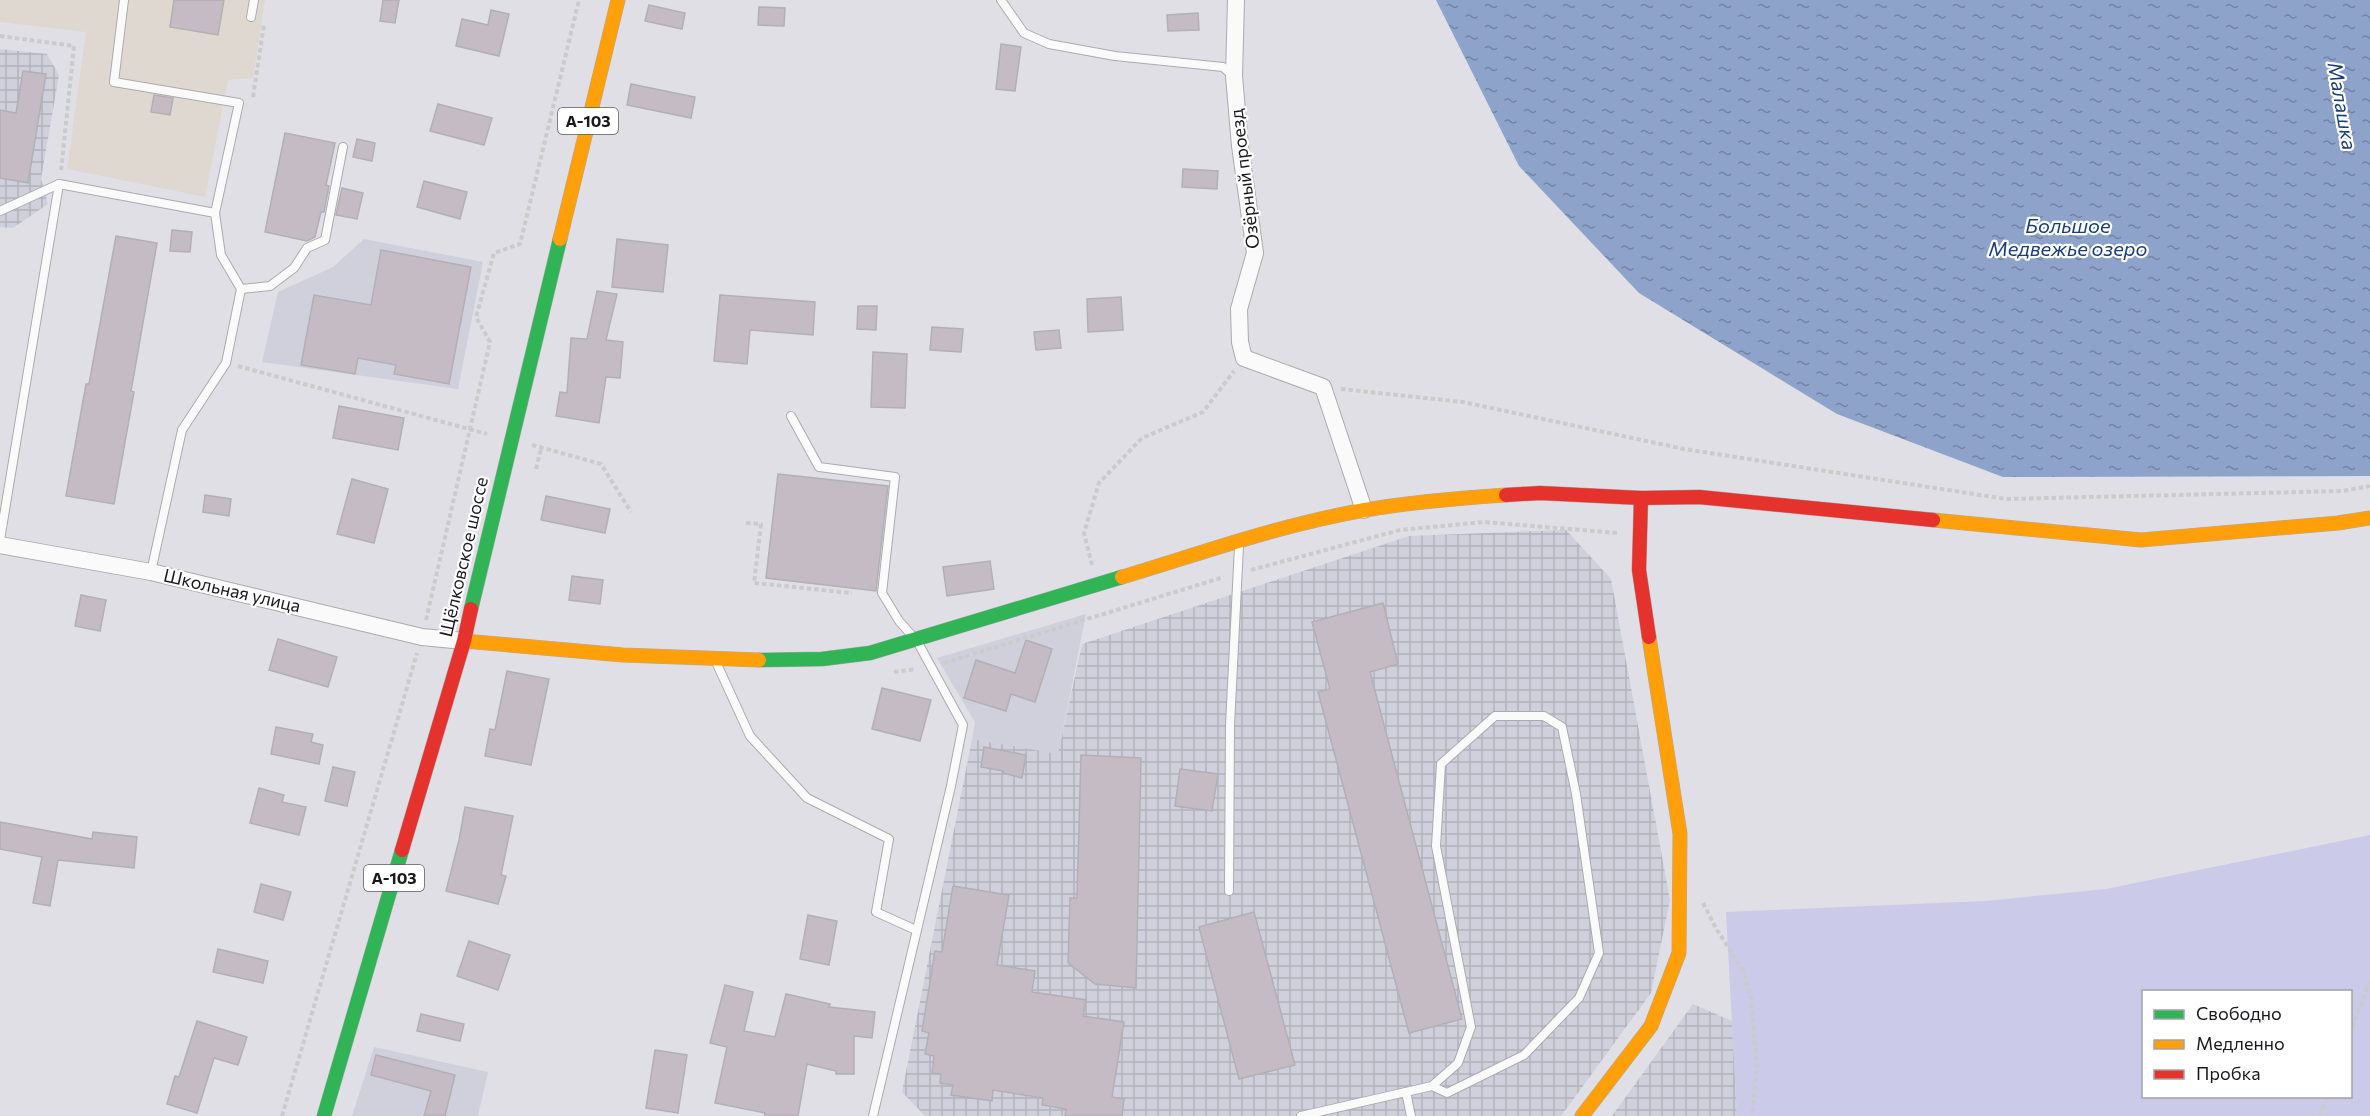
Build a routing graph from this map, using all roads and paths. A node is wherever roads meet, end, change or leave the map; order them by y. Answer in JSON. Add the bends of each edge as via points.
{"nodes":[{"id":1,"x":124,"y":0,"type":"edge"},
{"id":2,"x":254,"y":0,"type":"edge"},
{"id":3,"x":579,"y":0,"type":"edge"},
{"id":4,"x":618,"y":0,"type":"edge"},
{"id":5,"x":1001,"y":0,"type":"edge"},
{"id":6,"x":1236,"y":0,"type":"edge"},
{"id":7,"x":251,"y":17,"type":"dead end"},
{"id":8,"x":0,"y":36,"type":"edge"},
{"id":9,"x":1234,"y":76,"type":"junction"},
{"id":10,"x":343,"y":147,"type":"dead end"},
{"id":11,"x":59,"y":184,"type":"junction"},
{"id":12,"x":0,"y":211,"type":"edge"},
{"id":13,"x":215,"y":213,"type":"junction"},
{"id":14,"x":241,"y":289,"type":"junction"},
{"id":15,"x":1245,"y":358,"type":"junction"},
{"id":16,"x":226,"y":363,"type":"junction"},
{"id":17,"x":1323,"y":387,"type":"junction"},
{"id":18,"x":791,"y":416,"type":"dead end"},
{"id":19,"x":471,"y":430,"type":"junction"},
{"id":20,"x":488,"y":434,"type":"dead end"},
{"id":21,"x":536,"y":470,"type":"dead end"},
{"id":22,"x":2370,"y":486,"type":"edge"},
{"id":23,"x":1641,"y":498,"type":"junction"},
{"id":24,"x":1364,"y":510,"type":"junction"},
{"id":25,"x":631,"y":512,"type":"dead end"},
{"id":26,"x":2370,"y":518,"type":"edge"},
{"id":27,"x":746,"y":523,"type":"dead end"},
{"id":28,"x":0,"y":542,"type":"edge"},
{"id":29,"x":1239,"y":542,"type":"junction"},
{"id":30,"x":151,"y":572,"type":"junction"},
{"id":31,"x":1097,"y":584,"type":"junction"},
{"id":32,"x":852,"y":593,"type":"dead end"},
{"id":33,"x":422,"y":637,"type":"junction"},
{"id":34,"x":464,"y":641,"type":"junction"},
{"id":35,"x":917,"y":641,"type":"junction"},
{"id":36,"x":715,"y":659,"type":"junction"},
{"id":37,"x":1229,"y":891,"type":"dead end"},
{"id":38,"x":1700,"y":898,"type":"dead end"},
{"id":39,"x":916,"y":930,"type":"junction"},
{"id":40,"x":2370,"y":981,"type":"edge"},
{"id":41,"x":2352,"y":1029,"type":"edge"},
{"id":42,"x":1432,"y":1086,"type":"junction"},
{"id":43,"x":1406,"y":1092,"type":"junction"},
{"id":44,"x":2326,"y":1098,"type":"edge"},
{"id":45,"x":282,"y":1116,"type":"edge"},
{"id":46,"x":324,"y":1116,"type":"edge"},
{"id":47,"x":873,"y":1116,"type":"edge"},
{"id":48,"x":1301,"y":1116,"type":"edge"},
{"id":49,"x":1412,"y":1116,"type":"edge"},
{"id":50,"x":1582,"y":1116,"type":"edge"},
{"id":51,"x":1752,"y":1116,"type":"edge"},
{"id":52,"x":2320,"y":1116,"type":"edge"}],
"edges":[{"from":1,"to":13,"type":"lane","via":[[114,82],[239,103]]},
{"from":2,"to":7,"type":"lane"},
{"from":3,"to":19,"type":"path","via":[[520,244],[494,253],[476,317],[490,342]]},
{"from":4,"to":34,"type":"main road","name":"Щёлковское шоссе","number":"А-103"},
{"from":5,"to":9,"type":"lane","via":[[1023,33],[1049,44],[1115,56],[1223,67]]},
{"from":6,"to":9,"type":"street","name":"Озёрный проезд"},
{"from":8,"to":11,"type":"path","via":[[74,46]]},
{"from":9,"to":15,"type":"street","name":"Озёрный проезд","via":[[1255,253],[1239,309],[1240,342]]},
{"from":10,"to":14,"type":"lane","via":[[325,240],[308,249],[294,268],[270,286]]},
{"from":11,"to":12,"type":"lane"},
{"from":11,"to":13,"type":"lane"},
{"from":11,"to":28,"type":"lane"},
{"from":13,"to":14,"type":"lane","via":[[221,255]]},
{"from":14,"to":16,"type":"lane"},
{"from":15,"to":17,"type":"street"},
{"from":15,"to":31,"type":"path","via":[[1203,412],[1142,438],[1099,483],[1084,533]]},
{"from":16,"to":19,"type":"path"},
{"from":16,"to":30,"type":"lane","via":[[182,430]]},
{"from":17,"to":22,"type":"path","via":[[1462,402],[1684,449],[2006,499],[2342,491]]},
{"from":17,"to":24,"type":"street"},
{"from":18,"to":35,"type":"lane","via":[[819,467],[895,477],[882,593]]},
{"from":19,"to":20,"type":"path"},
{"from":19,"to":33,"type":"path"},
{"from":21,"to":25,"type":"path","via":[[541,449],[601,464]]},
{"from":23,"to":24,"type":"main road","via":[[1540,493],[1439,499]]},
{"from":23,"to":26,"type":"main road","via":[[1699,497],[2141,540]]},
{"from":23,"to":50,"type":"main road","via":[[1638,570],[1680,834],[1678,952],[1651,1026]]},
{"from":24,"to":29,"type":"main road"},
{"from":27,"to":32,"type":"path","via":[[761,524],[754,583]]},
{"from":28,"to":30,"type":"street","name":"Школьная улица"},
{"from":29,"to":31,"type":"main road"},
{"from":29,"to":37,"type":"lane","via":[[1230,725]]},
{"from":30,"to":33,"type":"street","name":"Школьная улица"},
{"from":31,"to":35,"type":"main road"},
{"from":33,"to":34,"type":"street","name":"Школьная улица"},
{"from":33,"to":45,"type":"path"},
{"from":34,"to":36,"type":"main road","via":[[647,658]]},
{"from":34,"to":46,"type":"main road","name":"Щёлковское шоссе","number":"А-103"},
{"from":35,"to":36,"type":"main road","via":[[856,656],[787,661]]},
{"from":35,"to":39,"type":"lane","via":[[963,725]]},
{"from":36,"to":39,"type":"lane","via":[[750,736],[807,798],[889,839],[876,912]]},
{"from":38,"to":51,"type":"path","via":[[1743,970],[1751,998],[1757,1068]]},
{"from":39,"to":47,"type":"lane"},
{"from":40,"to":41,"type":"path"},
{"from":42,"to":42,"type":"lane","via":[[1458,1063],[1471,1027],[1436,846],[1441,764],[1495,716],[1544,716],[1562,727],[1599,953],[1579,998],[1524,1055],[1447,1093]]},
{"from":42,"to":43,"type":"lane"},
{"from":43,"to":48,"type":"lane"},
{"from":43,"to":49,"type":"lane"},
{"from":44,"to":52,"type":"path"}]}
